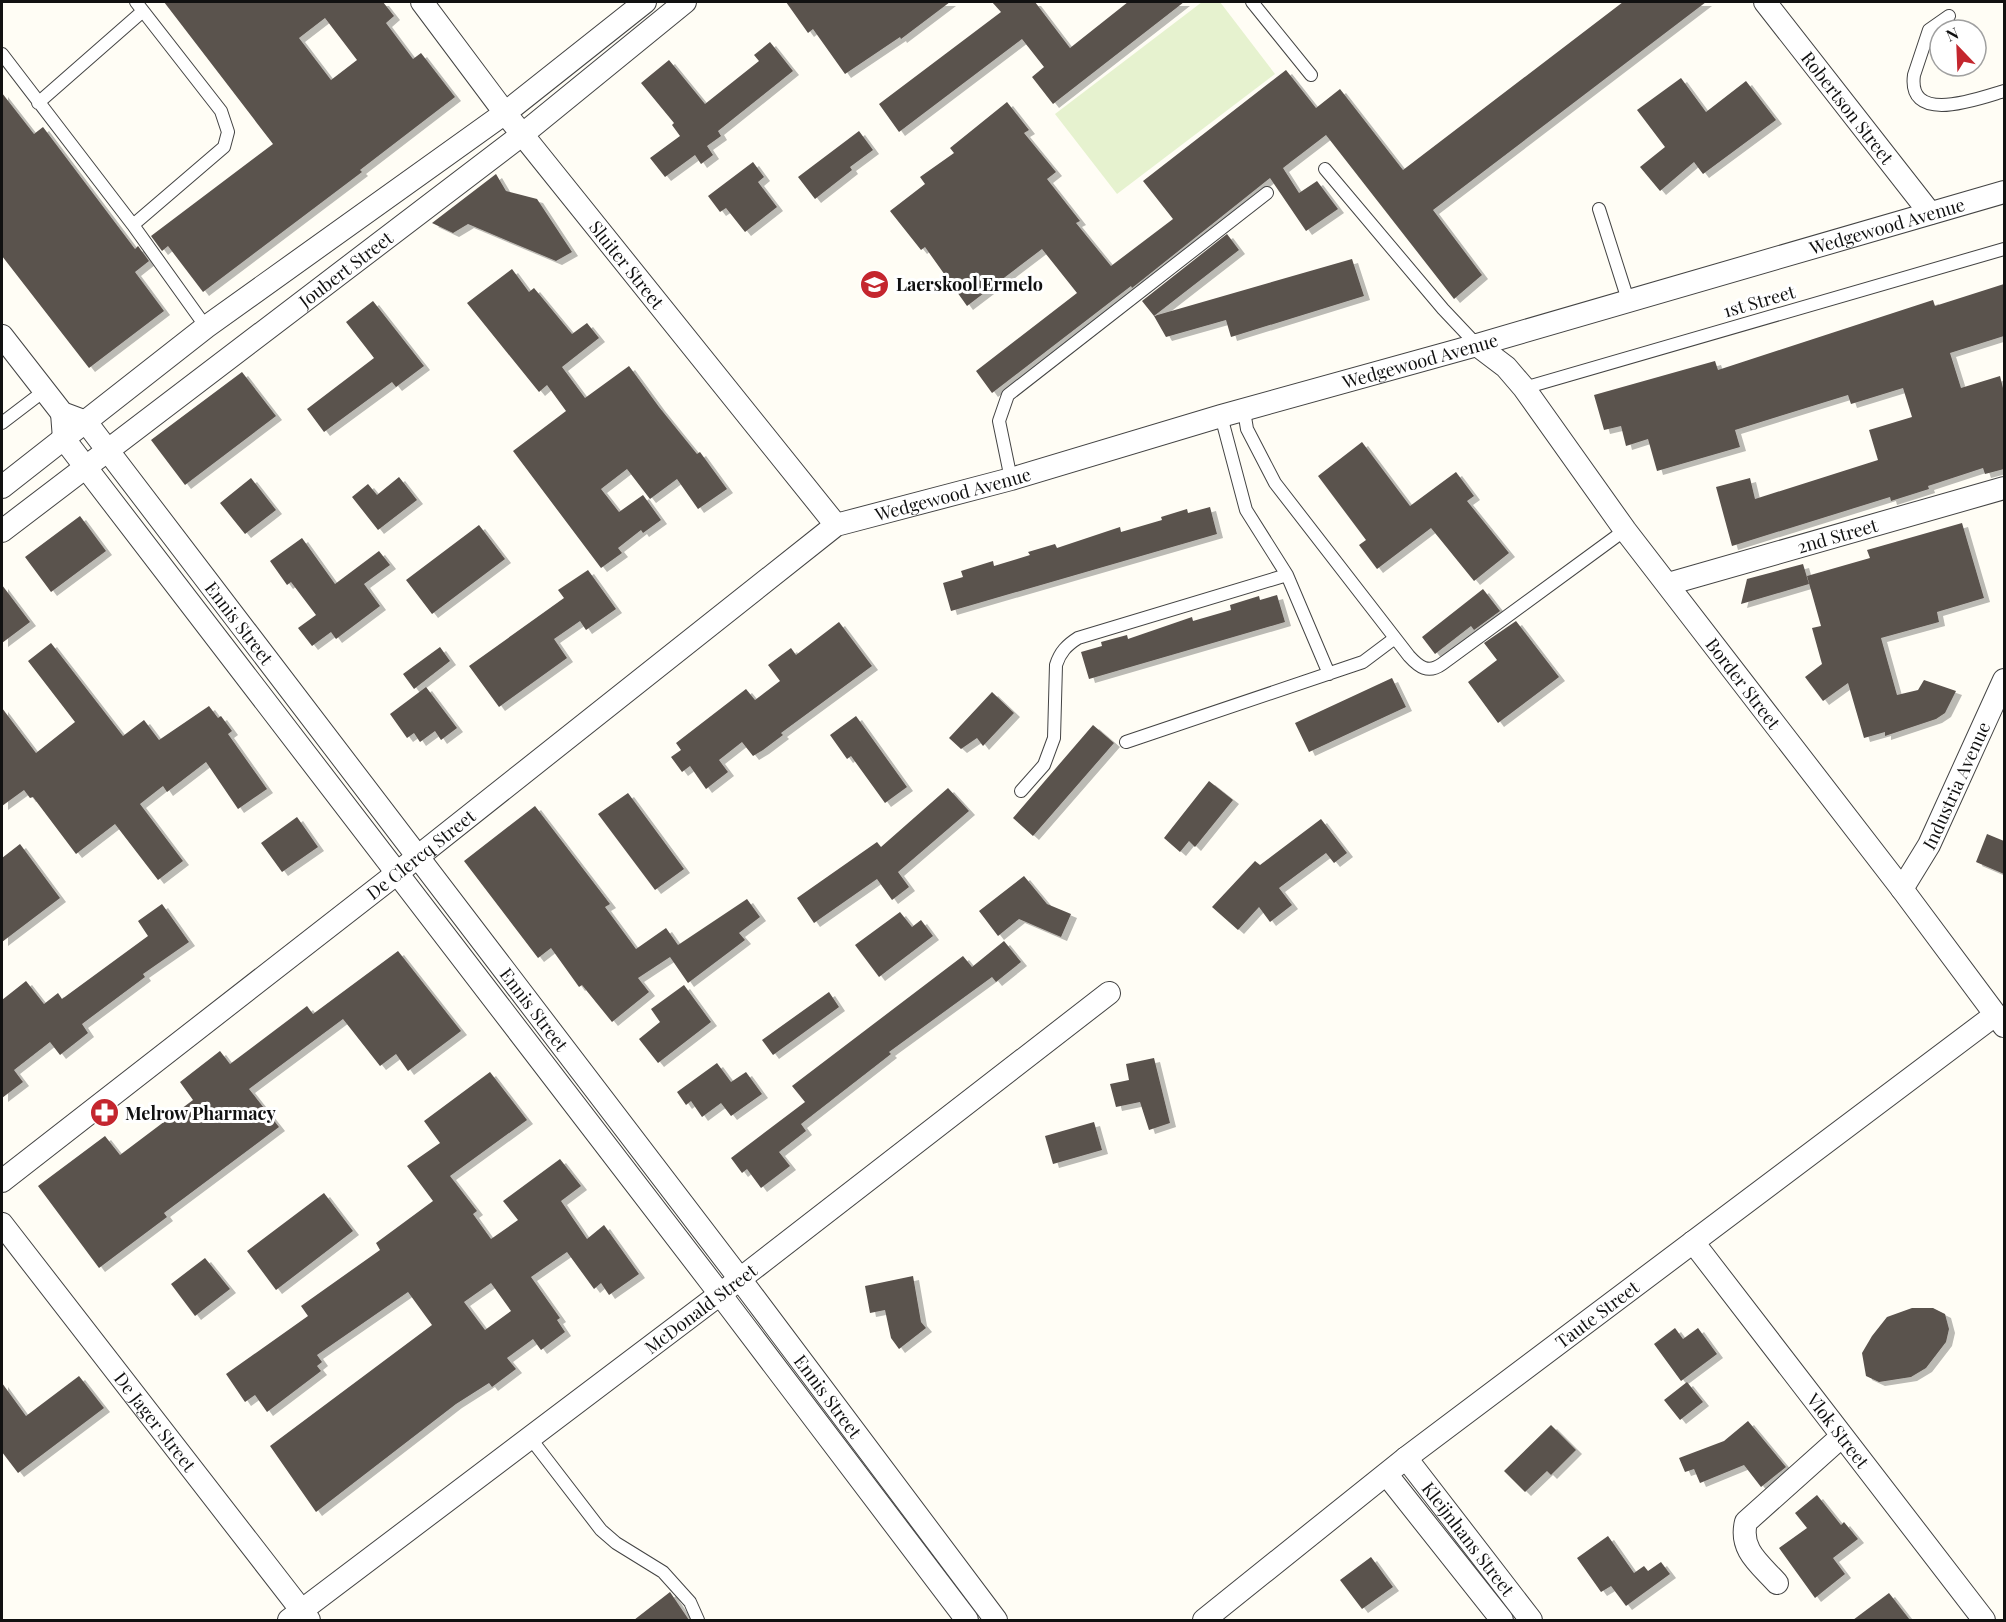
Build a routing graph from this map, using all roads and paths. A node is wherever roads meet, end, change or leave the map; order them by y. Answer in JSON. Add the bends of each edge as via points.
{"nodes":[{"id":1,"x":422,"y":2,"type":"edge"},
{"id":2,"x":645,"y":2,"type":"edge"},
{"id":3,"x":685,"y":2,"type":"edge"},
{"id":4,"x":1252,"y":2,"type":"edge"},
{"id":5,"x":1765,"y":2,"type":"edge"},
{"id":6,"x":140,"y":6,"type":"edge"},
{"id":7,"x":1949,"y":16,"type":"dead end"},
{"id":8,"x":2,"y":54,"type":"edge"},
{"id":9,"x":1311,"y":75,"type":"dead end"},
{"id":10,"x":2004,"y":91,"type":"edge"},
{"id":11,"x":38,"y":103,"type":"junction"},
{"id":12,"x":505,"y":113,"type":"junction"},
{"id":13,"x":523,"y":134,"type":"junction"},
{"id":14,"x":1325,"y":169,"type":"dead end"},
{"id":15,"x":2004,"y":192,"type":"edge"},
{"id":16,"x":1267,"y":193,"type":"dead end"},
{"id":17,"x":1599,"y":209,"type":"dead end"},
{"id":18,"x":1930,"y":213,"type":"junction"},
{"id":19,"x":133,"y":225,"type":"junction"},
{"id":20,"x":2004,"y":249,"type":"edge"},
{"id":21,"x":1628,"y":300,"type":"junction"},
{"id":22,"x":206,"y":327,"type":"junction"},
{"id":23,"x":2,"y":336,"type":"edge"},
{"id":24,"x":1477,"y":345,"type":"junction"},
{"id":25,"x":1524,"y":388,"type":"junction"},
{"id":26,"x":44,"y":391,"type":"junction"},
{"id":27,"x":1244,"y":411,"type":"junction"},
{"id":28,"x":62,"y":413,"type":"junction"},
{"id":29,"x":1221,"y":416,"type":"junction"},
{"id":30,"x":86,"y":422,"type":"junction"},
{"id":31,"x":2,"y":423,"type":"edge"},
{"id":32,"x":64,"y":439,"type":"junction"},
{"id":33,"x":106,"y":452,"type":"junction"},
{"id":34,"x":86,"y":468,"type":"junction"},
{"id":35,"x":1011,"y":479,"type":"junction"},
{"id":36,"x":2,"y":488,"type":"edge"},
{"id":37,"x":2004,"y":488,"type":"edge"},
{"id":38,"x":836,"y":525,"type":"junction"},
{"id":39,"x":1624,"y":530,"type":"junction"},
{"id":40,"x":2,"y":531,"type":"edge"},
{"id":41,"x":1287,"y":575,"type":"junction"},
{"id":42,"x":1668,"y":584,"type":"junction"},
{"id":43,"x":1395,"y":638,"type":"junction"},
{"id":44,"x":1329,"y":674,"type":"junction"},
{"id":45,"x":2004,"y":685,"type":"edge"},
{"id":46,"x":1126,"y":742,"type":"dead end"},
{"id":47,"x":1021,"y":791,"type":"dead end"},
{"id":48,"x":416,"y":858,"type":"junction"},
{"id":49,"x":396,"y":874,"type":"junction"},
{"id":50,"x":1902,"y":889,"type":"junction"},
{"id":51,"x":1109,"y":993,"type":"dead end"},
{"id":52,"x":2000,"y":1020,"type":"edge"},
{"id":53,"x":2,"y":1181,"type":"edge"},
{"id":54,"x":2,"y":1224,"type":"edge"},
{"id":55,"x":1693,"y":1242,"type":"junction"},
{"id":56,"x":740,"y":1279,"type":"junction"},
{"id":57,"x":720,"y":1294,"type":"junction"},
{"id":58,"x":1841,"y":1437,"type":"junction"},
{"id":59,"x":531,"y":1439,"type":"junction"},
{"id":60,"x":1406,"y":1458,"type":"junction"},
{"id":61,"x":1387,"y":1475,"type":"junction"},
{"id":62,"x":1777,"y":1583,"type":"dead end"},
{"id":63,"x":300,"y":1617,"type":"edge"},
{"id":64,"x":699,"y":1620,"type":"edge"},
{"id":65,"x":967,"y":1620,"type":"edge"},
{"id":66,"x":996,"y":1620,"type":"edge"},
{"id":67,"x":1204,"y":1620,"type":"edge"},
{"id":68,"x":1502,"y":1620,"type":"edge"},
{"id":69,"x":1531,"y":1620,"type":"edge"},
{"id":70,"x":1984,"y":1620,"type":"edge"}],
"edges":[{"from":1,"to":12,"type":"street","name":"Sluiter Street"},
{"from":2,"to":12,"type":"street","name":"Joubert Street"},
{"from":3,"to":13,"type":"street","name":"Joubert Street"},
{"from":4,"to":9,"type":"lane"},
{"from":5,"to":18,"type":"street","name":"Robertson Street"},
{"from":6,"to":11,"type":"lane"},
{"from":6,"to":19,"type":"lane","via":[[221,111],[228,132],[224,147]]},
{"from":7,"to":10,"type":"lane","via":[[1929,30],[1914,75],[1917,94],[1931,105],[1942,106]]},
{"from":8,"to":11,"type":"lane"},
{"from":11,"to":19,"type":"lane"},
{"from":12,"to":13,"type":"street","name":"Sluiter Street"},
{"from":12,"to":22,"type":"street","name":"Joubert Street"},
{"from":13,"to":33,"type":"street","name":"Joubert Street"},
{"from":13,"to":38,"type":"street","name":"Sluiter Street"},
{"from":14,"to":24,"type":"lane"},
{"from":15,"to":18,"type":"street","name":"Wedgewood Avenue"},
{"from":16,"to":35,"type":"lane","via":[[1008,395],[999,421]]},
{"from":17,"to":21,"type":"lane"},
{"from":18,"to":21,"type":"street","name":"Wedgewood Avenue"},
{"from":19,"to":22,"type":"lane"},
{"from":20,"to":25,"type":"lane","name":"1st Street"},
{"from":21,"to":24,"type":"street","name":"Wedgewood Avenue"},
{"from":22,"to":30,"type":"street","name":"Joubert Street"},
{"from":23,"to":26,"type":"street"},
{"from":24,"to":25,"type":"street","name":"Border Street","via":[[1506,367]]},
{"from":24,"to":27,"type":"street","name":"Wedgewood Avenue"},
{"from":25,"to":39,"type":"street","name":"Border Street"},
{"from":26,"to":28,"type":"street"},
{"from":26,"to":31,"type":"lane"},
{"from":27,"to":29,"type":"street","name":"Wedgewood Avenue"},
{"from":27,"to":43,"type":"lane","via":[[1247,429],[1275,483]]},
{"from":28,"to":30,"type":"street"},
{"from":28,"to":32,"type":"street"},
{"from":29,"to":35,"type":"street","name":"Wedgewood Avenue"},
{"from":29,"to":41,"type":"lane","via":[[1246,510]]},
{"from":30,"to":32,"type":"street","name":"Joubert Street"},
{"from":30,"to":33,"type":"street","name":"Ennis Street"},
{"from":32,"to":34,"type":"street","name":"Ennis Street"},
{"from":32,"to":36,"type":"street","name":"Joubert Street"},
{"from":33,"to":34,"type":"street","name":"Joubert Street"},
{"from":33,"to":48,"type":"street","name":"Ennis Street"},
{"from":34,"to":40,"type":"street","name":"Joubert Street"},
{"from":34,"to":49,"type":"street","name":"Ennis Street"},
{"from":35,"to":38,"type":"street","name":"Wedgewood Avenue"},
{"from":37,"to":42,"type":"street","name":"2nd Street"},
{"from":38,"to":48,"type":"street","name":"De Clercq Street"},
{"from":39,"to":42,"type":"street","name":"Border Street"},
{"from":39,"to":43,"type":"lane","via":[[1434,670],[1416,664]]},
{"from":41,"to":44,"type":"lane"},
{"from":41,"to":47,"type":"lane","via":[[1071,643],[1056,665],[1054,738],[1044,765]]},
{"from":42,"to":50,"type":"street","name":"Border Street"},
{"from":43,"to":44,"type":"lane","via":[[1363,662]]},
{"from":44,"to":46,"type":"lane"},
{"from":45,"to":50,"type":"street","name":"Industria Avenue","via":[[1929,844]]},
{"from":48,"to":49,"type":"street","name":"De Clercq Street"},
{"from":48,"to":56,"type":"street","name":"Ennis Street"},
{"from":49,"to":53,"type":"street","name":"De Clercq Street"},
{"from":49,"to":57,"type":"street","name":"Ennis Street"},
{"from":50,"to":52,"type":"street","name":"Border Street"},
{"from":51,"to":56,"type":"street","name":"McDonald Street"},
{"from":52,"to":55,"type":"street","name":"Taute Street"},
{"from":54,"to":63,"type":"street","name":"De Jager Street"},
{"from":55,"to":58,"type":"street","name":"Vlok Street"},
{"from":55,"to":60,"type":"street","name":"Taute Street"},
{"from":56,"to":57,"type":"street","name":"McDonald Street"},
{"from":56,"to":66,"type":"street","name":"Ennis Street"},
{"from":57,"to":59,"type":"street","name":"McDonald Street"},
{"from":57,"to":65,"type":"street","name":"Ennis Street"},
{"from":58,"to":62,"type":"street","via":[[1746,1522],[1743,1538],[1747,1549]]},
{"from":58,"to":70,"type":"street","name":"Vlok Street"},
{"from":59,"to":63,"type":"street","name":"McDonald Street"},
{"from":59,"to":64,"type":"lane","via":[[601,1530],[663,1572],[690,1602]]},
{"from":60,"to":61,"type":"street","name":"Taute Street"},
{"from":60,"to":69,"type":"street","name":"Kleijnhans Street"},
{"from":61,"to":67,"type":"street","name":"Taute Street"},
{"from":61,"to":68,"type":"street","name":"Kleijnhans Street"}]}
